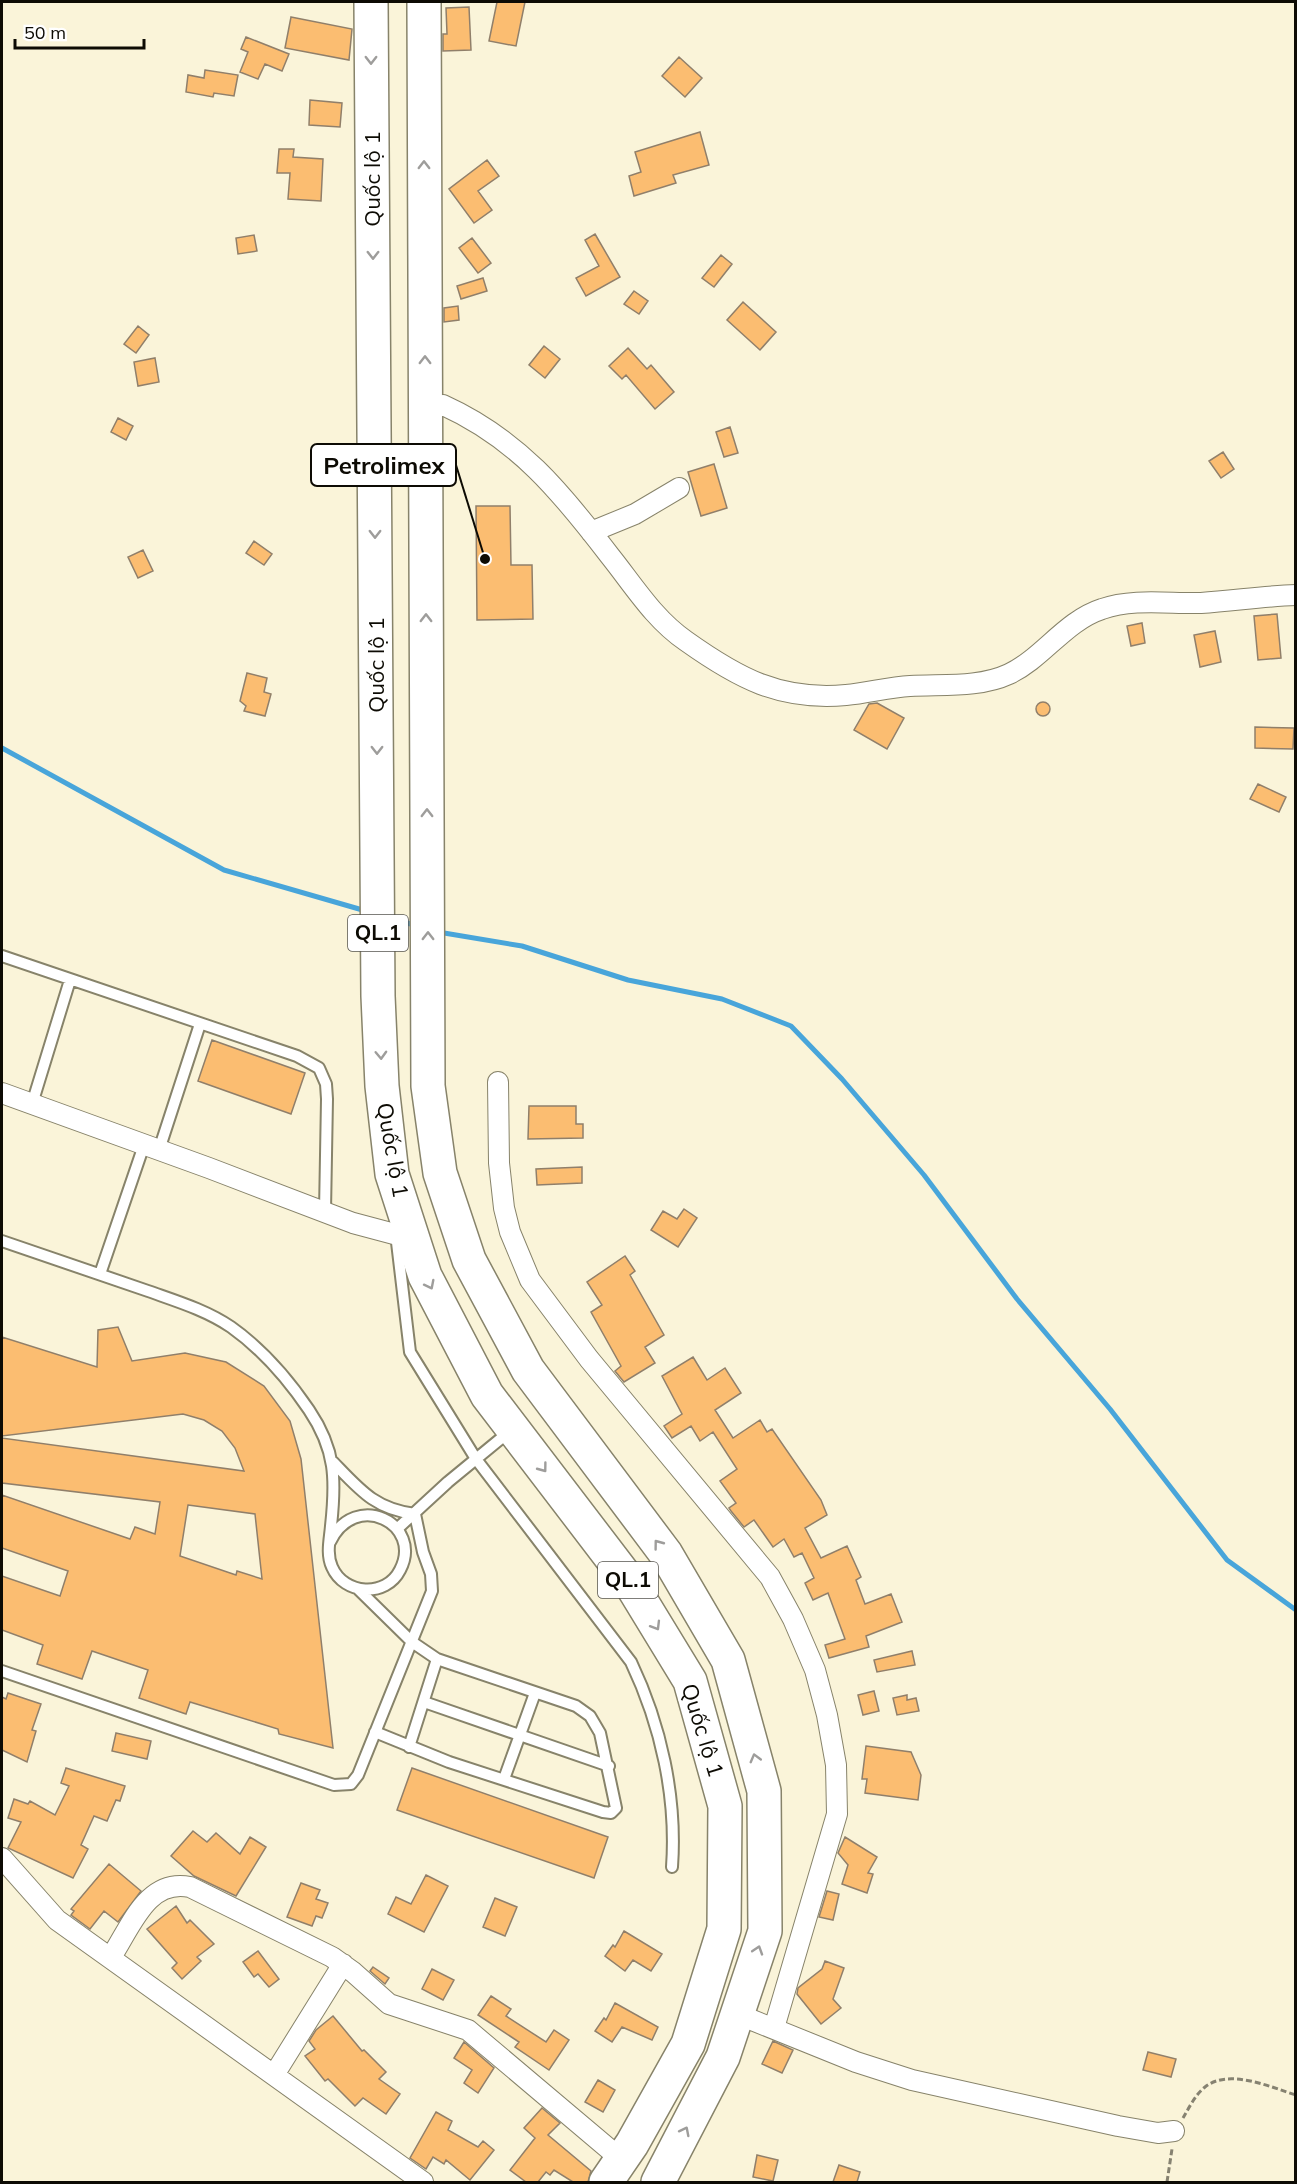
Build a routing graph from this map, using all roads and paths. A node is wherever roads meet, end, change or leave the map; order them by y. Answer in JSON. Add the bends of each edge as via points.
{"nodes":[{"id":1,"x":371,"y":2,"type":"edge"},
{"id":2,"x":424,"y":2,"type":"edge"},
{"id":3,"x":425,"y":409,"type":"junction"},
{"id":4,"x":426,"y":482,"type":"junction"},
{"id":5,"x":375,"y":488,"type":"junction"},
{"id":6,"x":679,"y":488,"type":"dead end"},
{"id":7,"x":591,"y":532,"type":"junction"},
{"id":8,"x":1296,"y":595,"type":"edge"},
{"id":9,"x":2,"y":956,"type":"edge"},
{"id":10,"x":69,"y":980,"type":"junction"},
{"id":11,"x":200,"y":1024,"type":"junction"},
{"id":12,"x":498,"y":1082,"type":"dead end"},
{"id":13,"x":2,"y":1093,"type":"edge"},
{"id":14,"x":32,"y":1104,"type":"junction"},
{"id":15,"x":152,"y":1148,"type":"junction"},
{"id":16,"x":325,"y":1211,"type":"junction"},
{"id":17,"x":405,"y":1237,"type":"junction"},
{"id":18,"x":2,"y":1241,"type":"edge"},
{"id":19,"x":100,"y":1274,"type":"junction"},
{"id":20,"x":548,"y":1396,"type":"junction"},
{"id":21,"x":513,"y":1428,"type":"junction"},
{"id":22,"x":476,"y":1459,"type":"junction"},
{"id":23,"x":333,"y":1462,"type":"junction"},
{"id":24,"x":415,"y":1514,"type":"junction"},
{"id":25,"x":397,"y":1529,"type":"junction"},
{"id":26,"x":330,"y":1542,"type":"junction"},
{"id":27,"x":358,"y":1589,"type":"junction"},
{"id":28,"x":412,"y":1642,"type":"junction"},
{"id":29,"x":437,"y":1659,"type":"junction"},
{"id":30,"x":2,"y":1671,"type":"edge"},
{"id":31,"x":535,"y":1693,"type":"junction"},
{"id":32,"x":424,"y":1702,"type":"junction"},
{"id":33,"x":375,"y":1732,"type":"junction"},
{"id":34,"x":520,"y":1735,"type":"junction"},
{"id":35,"x":409,"y":1748,"type":"junction"},
{"id":36,"x":609,"y":1766,"type":"junction"},
{"id":37,"x":504,"y":1779,"type":"junction"},
{"id":38,"x":2,"y":1858,"type":"edge"},
{"id":39,"x":672,"y":1867,"type":"dead end"},
{"id":40,"x":111,"y":1957,"type":"junction"},
{"id":41,"x":343,"y":1964,"type":"junction"},
{"id":42,"x":737,"y":2014,"type":"junction"},
{"id":43,"x":774,"y":2028,"type":"junction"},
{"id":44,"x":274,"y":2075,"type":"junction"},
{"id":45,"x":1296,"y":2095,"type":"edge"},
{"id":46,"x":1174,"y":2131,"type":"junction"},
{"id":47,"x":614,"y":2171,"type":"edge"},
{"id":48,"x":423,"y":2182,"type":"edge"},
{"id":49,"x":658,"y":2182,"type":"edge"},
{"id":50,"x":1167,"y":2182,"type":"edge"}],
"edges":[{"from":1,"to":5,"type":"highway","name":"Quốc lộ 1","number":"QL.1","one_way":true},
{"from":3,"to":2,"type":"highway","name":"Quốc lộ 1","number":"QL.1","one_way":true},
{"from":3,"to":4,"type":"highway","name":"Quốc lộ 1","number":"QL.1"},
{"from":3,"to":7,"type":"street","via":[[443,405],[491,430],[534,464]]},
{"from":4,"to":5,"type":"highway"},
{"from":20,"to":4,"type":"highway","name":"Quốc lộ 1","number":"QL.1","one_way":true,"via":[[528,1370],[469,1260],[440,1173],[428,1086]]},
{"from":5,"to":17,"type":"highway","name":"Quốc lộ 1","number":"QL.1","one_way":true,"via":[[378,996],[382,1086],[392,1174]]},
{"from":6,"to":7,"type":"street","via":[[635,514]]},
{"from":7,"to":8,"type":"street","via":[[640,596],[683,639],[753,683],[803,695],[844,695],[994,678],[1022,665],[1078,621],[1116,605]]},
{"from":9,"to":10,"type":"lane"},
{"from":10,"to":11,"type":"lane"},
{"from":10,"to":14,"type":"lane"},
{"from":11,"to":15,"type":"lane"},
{"from":11,"to":16,"type":"lane","via":[[297,1056],[323,1074],[327,1100]]},
{"from":12,"to":43,"type":"street","via":[[504,1208],[530,1280],[589,1359],[770,1577],[815,1670],[836,1765],[837,1814]]},
{"from":13,"to":14,"type":"street"},
{"from":14,"to":15,"type":"street"},
{"from":15,"to":16,"type":"street"},
{"from":15,"to":19,"type":"lane"},
{"from":16,"to":17,"type":"street"},
{"from":17,"to":21,"type":"highway","name":"Quốc lộ 1","number":"QL.1","one_way":true,"via":[[482,1385]]},
{"from":17,"to":22,"type":"lane","via":[[410,1352]]},
{"from":18,"to":19,"type":"lane"},
{"from":19,"to":23,"type":"lane","via":[[207,1314],[250,1343],[273,1364],[310,1411]]},
{"from":20,"to":21,"type":"highway"},
{"from":42,"to":20,"type":"highway","name":"Quốc lộ 1","number":"QL.1","one_way":true,"via":[[765,1931],[764,1791],[728,1660],[666,1554]]},
{"from":21,"to":22,"type":"lane"},
{"from":21,"to":47,"type":"highway","name":"Quốc lộ 1","number":"QL.1","one_way":true,"via":[[629,1581],[690,1681],[725,1806],[724,1929],[688,2044]]},
{"from":22,"to":24,"type":"lane"},
{"from":22,"to":39,"type":"lane","via":[[635,1671],[650,1710],[667,1779],[673,1812]]},
{"from":23,"to":24,"type":"lane","via":[[380,1505]]},
{"from":23,"to":26,"type":"lane","via":[[335,1493]]},
{"from":24,"to":25,"type":"lane"},
{"from":24,"to":28,"type":"lane","via":[[433,1584]]},
{"from":25,"to":26,"type":"lane","via":[[382,1517],[356,1515],[344,1521]]},
{"from":25,"to":27,"type":"lane","via":[[404,1547],[400,1571],[382,1587]]},
{"from":26,"to":27,"type":"lane","via":[[331,1566],[342,1581]]},
{"from":27,"to":28,"type":"lane"},
{"from":28,"to":29,"type":"lane"},
{"from":28,"to":33,"type":"lane"},
{"from":29,"to":31,"type":"lane"},
{"from":29,"to":32,"type":"lane"},
{"from":30,"to":33,"type":"lane","via":[[341,1786],[355,1780]]},
{"from":31,"to":34,"type":"lane"},
{"from":31,"to":36,"type":"lane","via":[[576,1706],[590,1716],[600,1733]]},
{"from":32,"to":34,"type":"lane"},
{"from":32,"to":35,"type":"lane"},
{"from":33,"to":35,"type":"lane"},
{"from":34,"to":36,"type":"lane"},
{"from":34,"to":37,"type":"lane"},
{"from":35,"to":37,"type":"lane"},
{"from":36,"to":37,"type":"lane","via":[[616,1804],[611,1813]]},
{"from":38,"to":40,"type":"street","via":[[57,1920]]},
{"from":40,"to":41,"type":"street","via":[[153,1895],[170,1885],[180,1885]]},
{"from":40,"to":44,"type":"street"},
{"from":41,"to":44,"type":"street"},
{"from":41,"to":47,"type":"street","via":[[389,2004],[468,2030]]},
{"from":42,"to":43,"type":"street"},
{"from":49,"to":42,"type":"highway","name":"Quốc lộ 1","number":"QL.1","one_way":true,"via":[[723,2057]]},
{"from":43,"to":46,"type":"street","via":[[912,2080],[1118,2126],[1158,2133]]},
{"from":44,"to":48,"type":"street"},
{"from":45,"to":46,"type":"path","via":[[1243,2080],[1212,2083],[1197,2095]]},
{"from":46,"to":50,"type":"path"}]}
